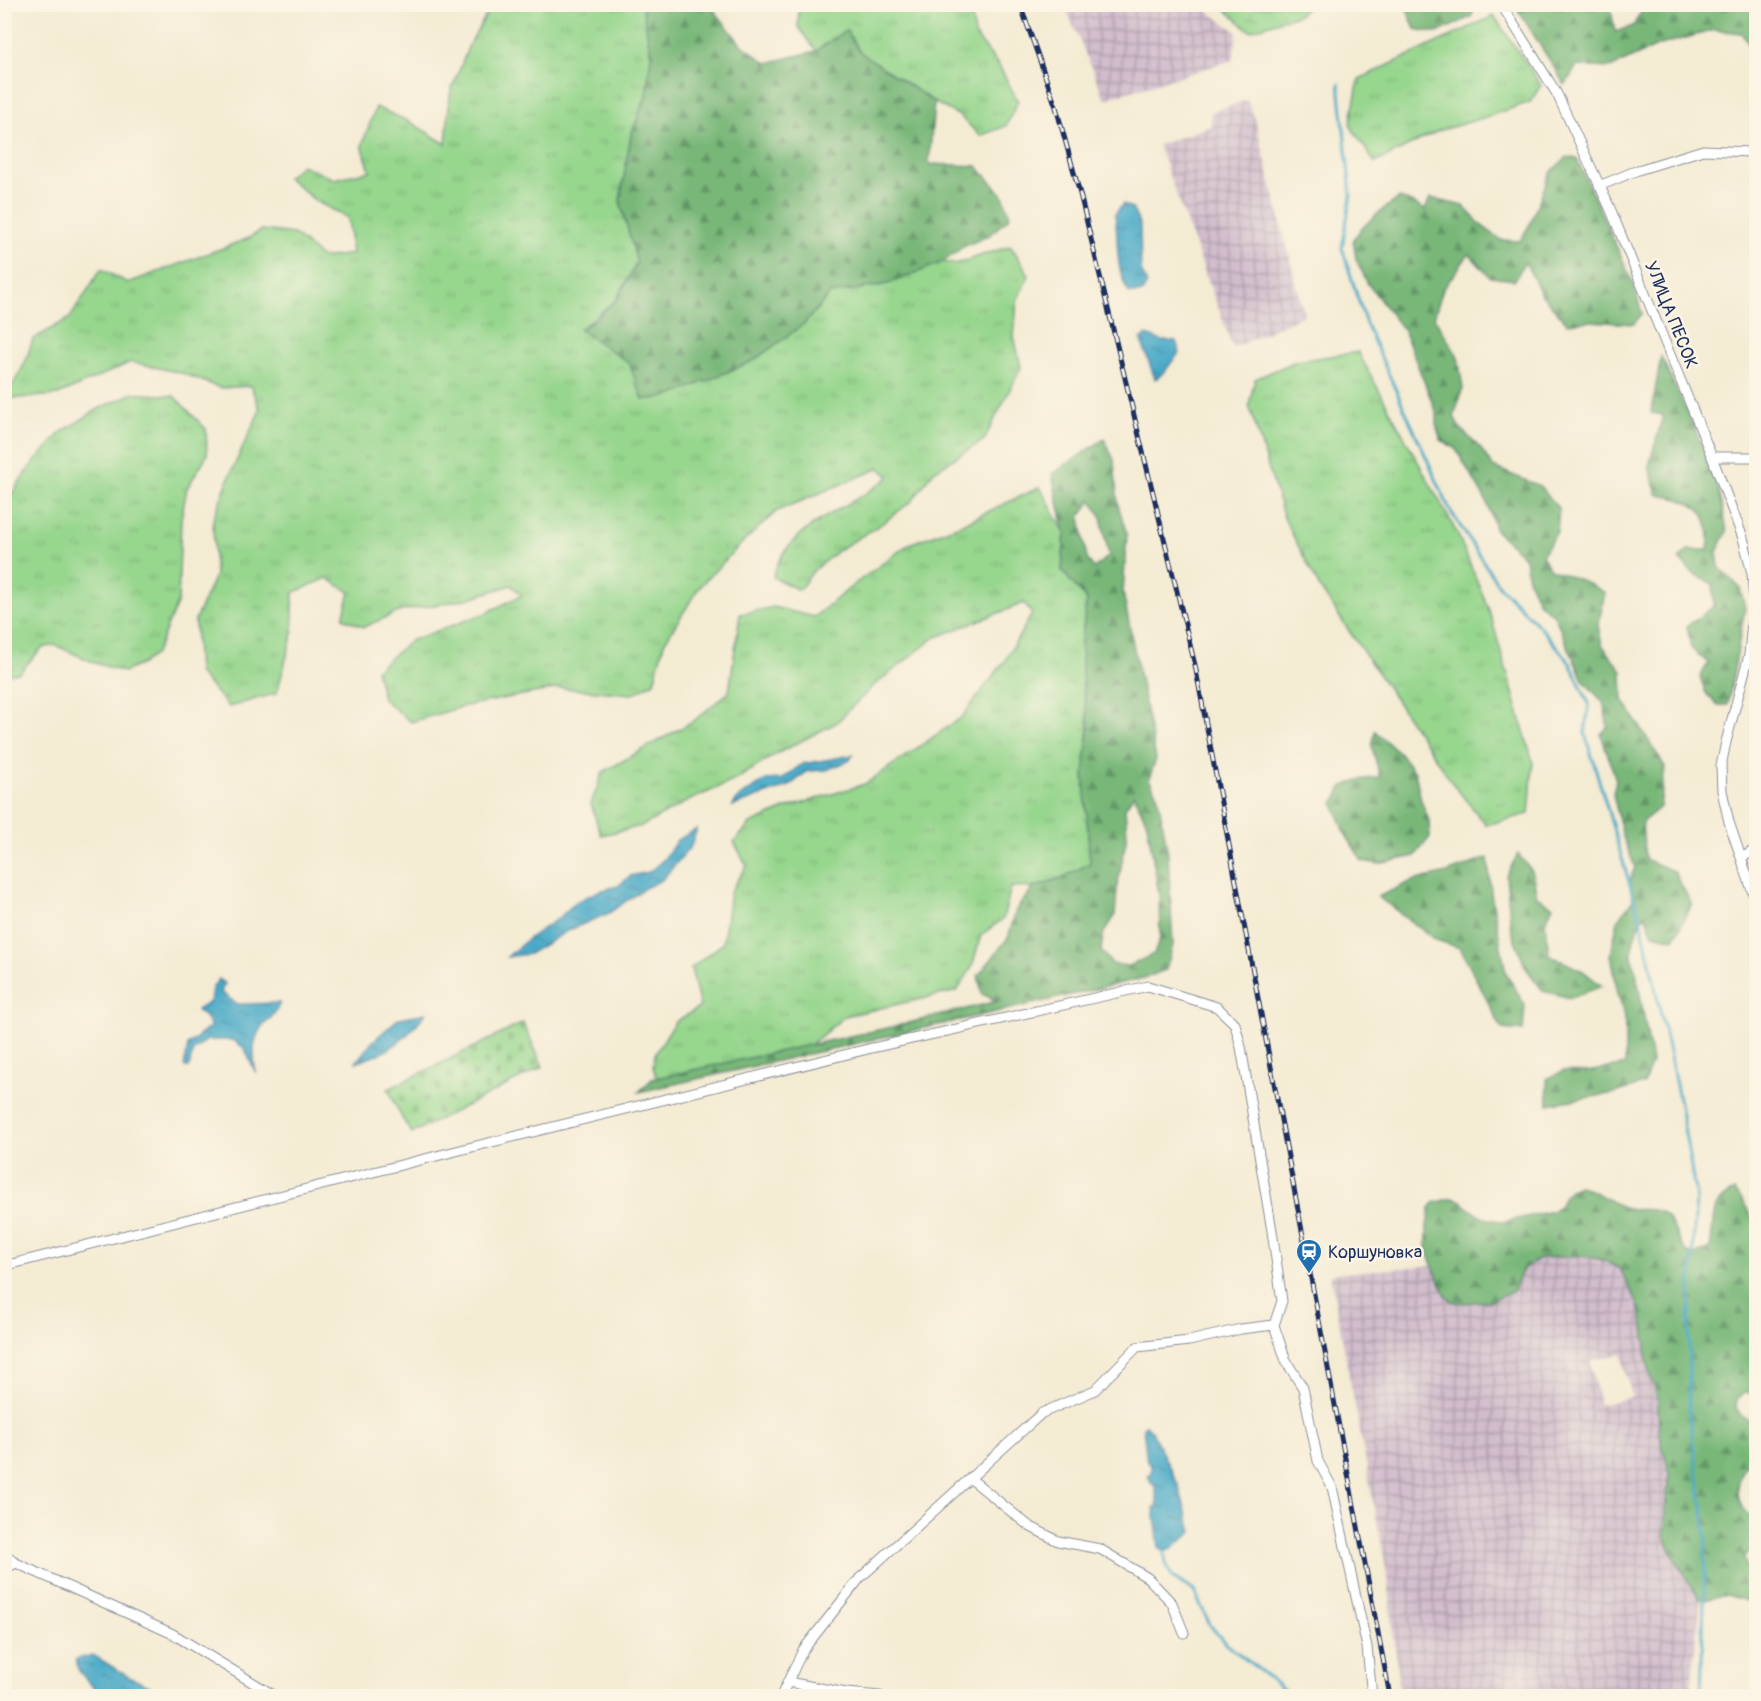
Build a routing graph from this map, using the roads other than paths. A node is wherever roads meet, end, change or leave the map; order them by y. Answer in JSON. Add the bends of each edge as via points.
{"nodes":[{"id":1,"x":1501,"y":4,"type":"edge"},
{"id":2,"x":1754,"y":153,"type":"edge"},
{"id":3,"x":1599,"y":186,"type":"junction"},
{"id":4,"x":1712,"y":457,"type":"junction"},
{"id":5,"x":1756,"y":457,"type":"edge"},
{"id":6,"x":1756,"y":849,"type":"edge"},
{"id":7,"x":1742,"y":858,"type":"junction"},
{"id":8,"x":1756,"y":902,"type":"edge"},
{"id":9,"x":4,"y":1266,"type":"edge"},
{"id":10,"x":1274,"y":1325,"type":"junction"},
{"id":11,"x":971,"y":1479,"type":"junction"},
{"id":12,"x":4,"y":1553,"type":"edge"},
{"id":13,"x":16,"y":1563,"type":"junction"},
{"id":14,"x":4,"y":1569,"type":"edge"},
{"id":15,"x":1184,"y":1633,"type":"dead end"},
{"id":16,"x":788,"y":1682,"type":"junction"},
{"id":17,"x":274,"y":1696,"type":"edge"},
{"id":18,"x":781,"y":1696,"type":"edge"},
{"id":19,"x":880,"y":1696,"type":"edge"},
{"id":20,"x":1372,"y":1696,"type":"edge"}],
"edges":[{"from":1,"to":3,"type":"street","name":"УЛИЦА ПЕСОК","via":[[1557,94]]},
{"from":2,"to":3,"type":"street","via":[[1703,150]]},
{"from":3,"to":4,"type":"street","name":"УЛИЦА ПЕСОК"},
{"from":4,"to":5,"type":"street"},
{"from":4,"to":7,"type":"street","name":"УЛИЦА ПЕСОК","via":[[1752,573],[1754,601],[1749,655],[1722,766],[1726,812]]},
{"from":6,"to":7,"type":"street"},
{"from":7,"to":8,"type":"street","name":"УЛИЦА ПЕСОК"},
{"from":9,"to":10,"type":"street","via":[[849,1053],[1148,986],[1217,1007],[1235,1024],[1282,1301]]},
{"from":10,"to":11,"type":"street","via":[[1137,1347],[1095,1390],[1042,1413]]},
{"from":10,"to":20,"type":"street","via":[[1286,1360],[1303,1388],[1318,1461],[1332,1486],[1367,1647]]},
{"from":11,"to":15,"type":"street","via":[[1029,1526],[1058,1541],[1100,1549],[1148,1578],[1172,1603]]},
{"from":11,"to":16,"type":"street","via":[[860,1578],[803,1650]]},
{"from":12,"to":13,"type":"street"},
{"from":13,"to":14,"type":"street"},
{"from":13,"to":17,"type":"street","via":[[173,1634]]},
{"from":16,"to":18,"type":"street"},
{"from":16,"to":19,"type":"street"}]}
